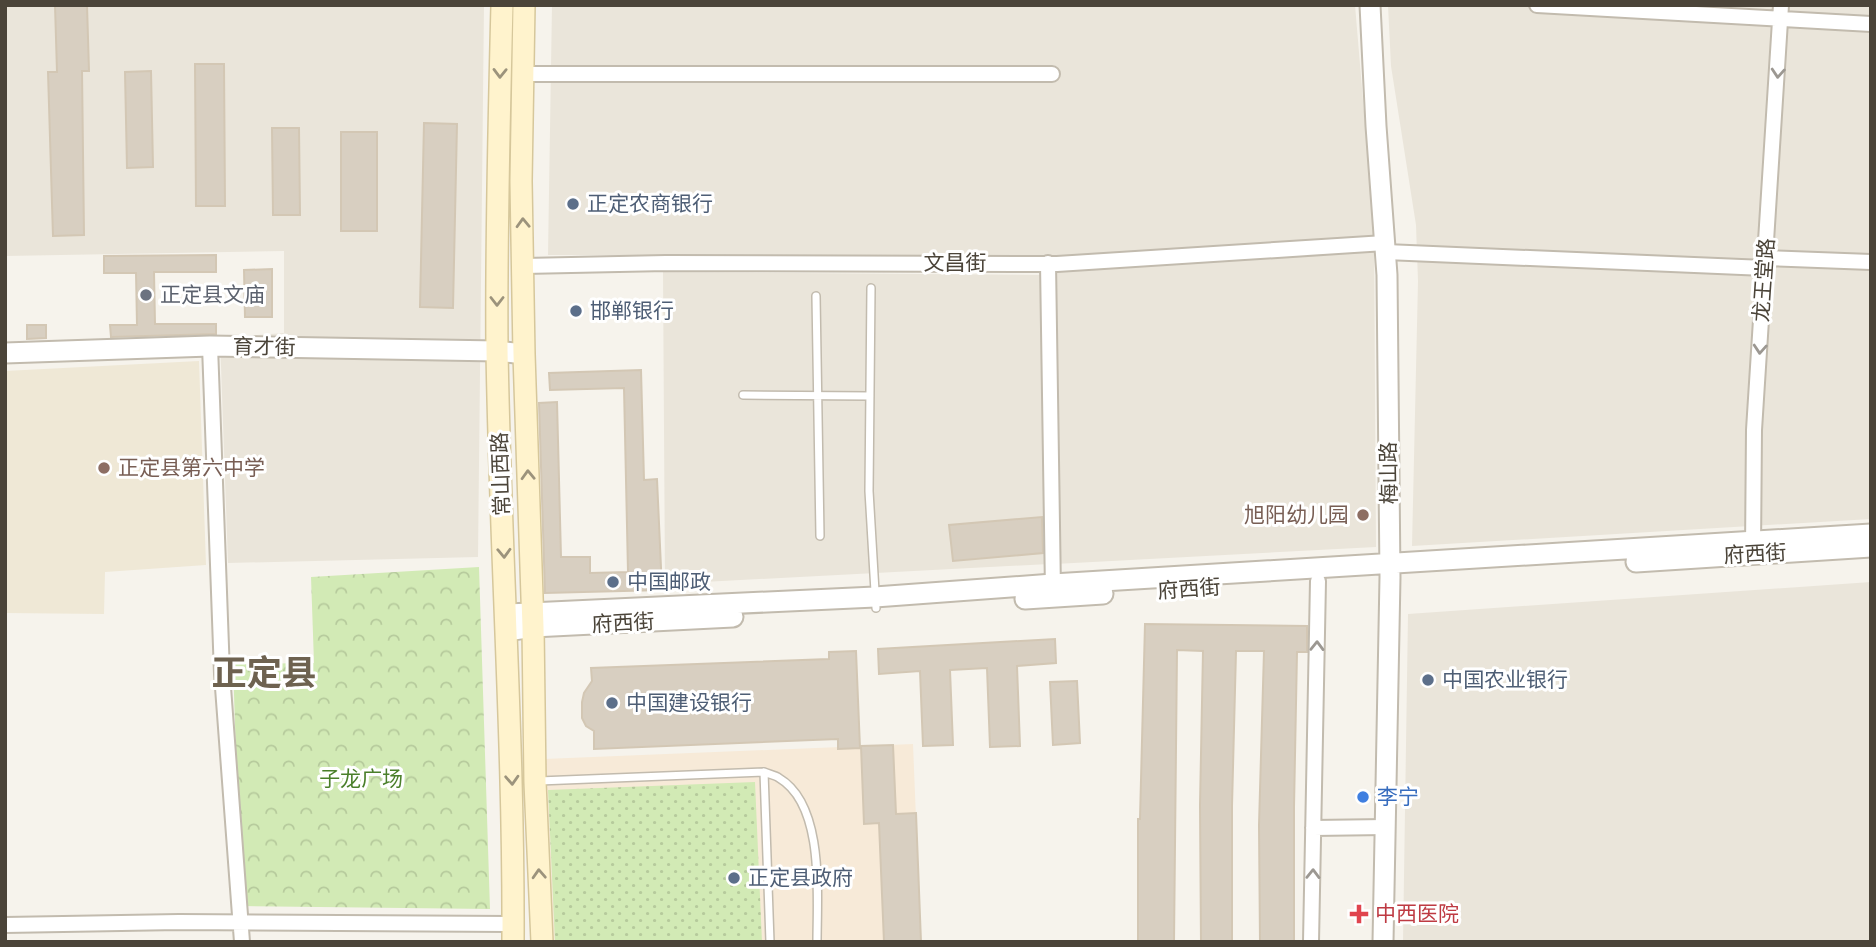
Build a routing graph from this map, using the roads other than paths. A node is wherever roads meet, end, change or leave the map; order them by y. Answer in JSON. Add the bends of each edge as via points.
{"nodes":[{"id":1,"x":502,"y":5,"type":"edge"},
{"id":2,"x":524,"y":5,"type":"edge"},
{"id":3,"x":1370,"y":5,"type":"edge"},
{"id":4,"x":1537,"y":5,"type":"edge"},
{"id":5,"x":1781,"y":12,"type":"edge"},
{"id":6,"x":1871,"y":24,"type":"edge"},
{"id":7,"x":523,"y":74,"type":"junction"},
{"id":8,"x":1052,"y":74,"type":"dead end"},
{"id":9,"x":1385,"y":248,"type":"junction"},
{"id":10,"x":1871,"y":262,"type":"edge"},
{"id":11,"x":1048,"y":263,"type":"junction"},
{"id":12,"x":1765,"y":263,"type":"junction"},
{"id":13,"x":524,"y":266,"type":"junction"},
{"id":14,"x":871,"y":288,"type":"dead end"},
{"id":15,"x":816,"y":296,"type":"dead end"},
{"id":16,"x":210,"y":346,"type":"junction"},
{"id":17,"x":497,"y":351,"type":"junction"},
{"id":18,"x":5,"y":353,"type":"edge"},
{"id":19,"x":524,"y":354,"type":"junction"},
{"id":20,"x":743,"y":395,"type":"dead end"},
{"id":21,"x":817,"y":396,"type":"junction"},
{"id":22,"x":870,"y":396,"type":"junction"},
{"id":23,"x":1871,"y":534,"type":"edge"},
{"id":24,"x":820,"y":536,"type":"dead end"},
{"id":25,"x":1871,"y":547,"type":"edge"},
{"id":26,"x":1753,"y":548,"type":"junction"},
{"id":27,"x":1390,"y":570,"type":"junction"},
{"id":28,"x":1318,"y":581,"type":"junction"},
{"id":29,"x":1053,"y":590,"type":"junction"},
{"id":30,"x":876,"y":603,"type":"junction"},
{"id":31,"x":532,"y":620,"type":"junction"},
{"id":32,"x":506,"y":622,"type":"junction"},
{"id":33,"x":764,"y":772,"type":"junction"},
{"id":34,"x":535,"y":782,"type":"junction"},
{"id":35,"x":1385,"y":827,"type":"junction"},
{"id":36,"x":1314,"y":828,"type":"junction"},
{"id":37,"x":242,"y":922,"type":"junction"},
{"id":38,"x":5,"y":925,"type":"edge"},
{"id":39,"x":513,"y":933,"type":"edge"},
{"id":40,"x":242,"y":942,"type":"edge"},
{"id":41,"x":542,"y":942,"type":"edge"},
{"id":42,"x":771,"y":942,"type":"edge"},
{"id":43,"x":817,"y":942,"type":"edge"},
{"id":44,"x":1311,"y":942,"type":"edge"},
{"id":45,"x":1383,"y":942,"type":"edge"}],
"edges":[{"from":1,"to":17,"type":"main road","name":"常山西路","one_way":true},
{"from":2,"to":7,"type":"main road","name":"常山西路"},
{"from":3,"to":9,"type":"street","name":"梅山路"},
{"from":4,"to":5,"type":"street"},
{"from":5,"to":6,"type":"street"},
{"from":5,"to":12,"type":"street","name":"龙王堂路","one_way":true},
{"from":7,"to":8,"type":"street"},
{"from":13,"to":7,"type":"main road","name":"常山西路","one_way":true},
{"from":9,"to":11,"type":"street","name":"文昌街"},
{"from":9,"to":12,"type":"street","name":"文昌街"},
{"from":9,"to":27,"type":"street","name":"梅山路"},
{"from":10,"to":12,"type":"street","name":"文昌街"},
{"from":11,"to":13,"type":"street","name":"文昌街"},
{"from":11,"to":29,"type":"street"},
{"from":12,"to":26,"type":"street","name":"龙王堂路","one_way":true,"via":[[1754,430]]},
{"from":13,"to":19,"type":"main road","name":"常山西路"},
{"from":14,"to":22,"type":"lane"},
{"from":15,"to":21,"type":"lane"},
{"from":16,"to":17,"type":"street","name":"育才街"},
{"from":16,"to":18,"type":"street","name":"育才街"},
{"from":16,"to":37,"type":"street","via":[[222,674]]},
{"from":17,"to":19,"type":"street","name":"育才街"},
{"from":17,"to":32,"type":"main road","name":"常山西路","one_way":true},
{"from":31,"to":19,"type":"main road","name":"常山西路","one_way":true},
{"from":20,"to":21,"type":"lane"},
{"from":21,"to":22,"type":"lane"},
{"from":21,"to":24,"type":"lane"},
{"from":22,"to":30,"type":"lane"},
{"from":23,"to":26,"type":"street"},
{"from":25,"to":26,"type":"street","name":"府西街"},
{"from":26,"to":27,"type":"street"},
{"from":27,"to":28,"type":"street","name":"府西街"},
{"from":27,"to":29,"type":"street"},
{"from":27,"to":35,"type":"street","name":"梅山路"},
{"from":28,"to":29,"type":"street","name":"府西街"},
{"from":36,"to":28,"type":"street","one_way":true},
{"from":29,"to":30,"type":"street","name":"府西街"},
{"from":30,"to":31,"type":"street","name":"府西街"},
{"from":31,"to":32,"type":"street","name":"府西街"},
{"from":31,"to":34,"type":"main road","name":"常山西路"},
{"from":32,"to":39,"type":"main road","name":"常山西路","one_way":true},
{"from":33,"to":34,"type":"lane"},
{"from":33,"to":42,"type":"lane"},
{"from":33,"to":43,"type":"lane","via":[[780,778],[806,809],[816,871]]},
{"from":41,"to":34,"type":"main road","name":"常山西路","one_way":true},
{"from":35,"to":36,"type":"street"},
{"from":35,"to":45,"type":"street","name":"梅山路"},
{"from":44,"to":36,"type":"street","one_way":true},
{"from":37,"to":38,"type":"street"},
{"from":37,"to":39,"type":"street"},
{"from":37,"to":40,"type":"street"}]}
